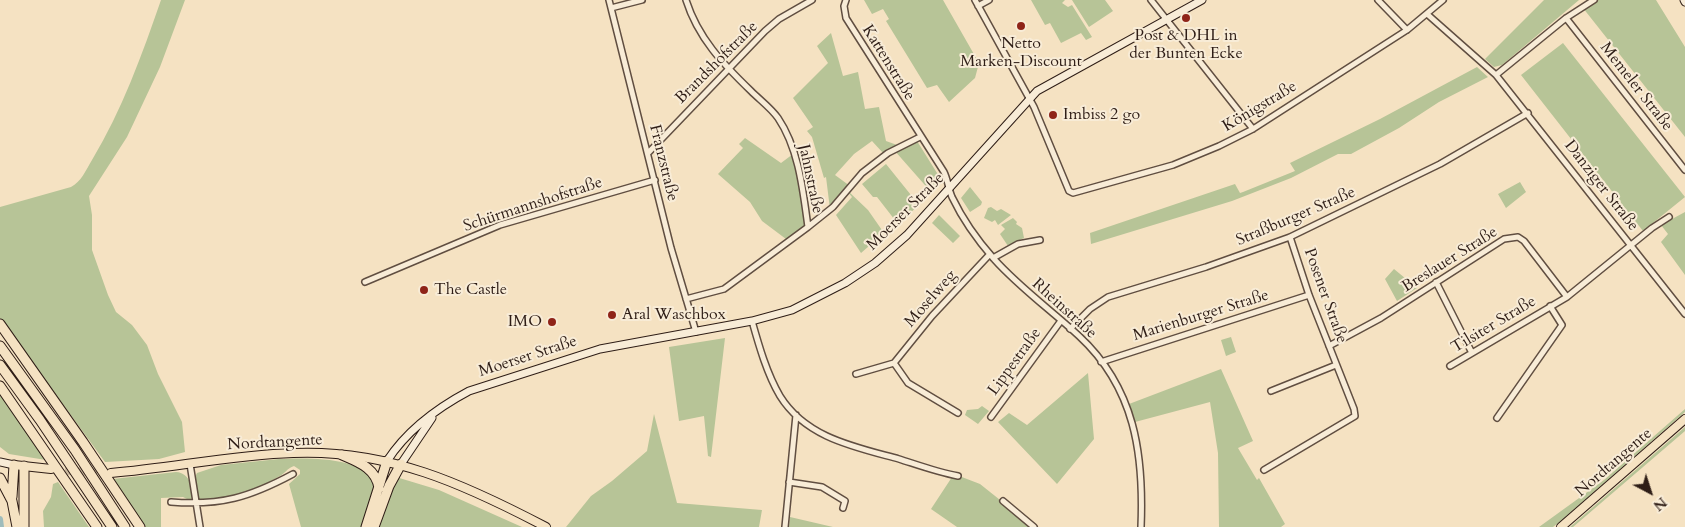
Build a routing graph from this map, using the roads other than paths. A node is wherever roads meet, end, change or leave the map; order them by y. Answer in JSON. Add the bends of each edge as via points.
{"nodes":[{"id":1,"x":609,"y":0,"type":"edge"},
{"id":2,"x":642,"y":0,"type":"edge"},
{"id":3,"x":686,"y":0,"type":"edge"},
{"id":4,"x":812,"y":0,"type":"edge"},
{"id":5,"x":846,"y":0,"type":"edge"},
{"id":6,"x":975,"y":0,"type":"edge"},
{"id":7,"x":989,"y":0,"type":"edge"},
{"id":8,"x":1151,"y":0,"type":"edge"},
{"id":9,"x":1202,"y":0,"type":"edge"},
{"id":10,"x":1378,"y":0,"type":"edge"},
{"id":11,"x":1442,"y":0,"type":"edge"},
{"id":12,"x":1594,"y":0,"type":"edge"},
{"id":13,"x":978,"y":6,"type":"junction"},
{"id":14,"x":611,"y":8,"type":"junction"},
{"id":15,"x":1427,"y":14,"type":"junction"},
{"id":16,"x":1566,"y":18,"type":"junction"},
{"id":17,"x":1165,"y":20,"type":"junction"},
{"id":18,"x":1406,"y":30,"type":"junction"},
{"id":19,"x":728,"y":69,"type":"junction"},
{"id":20,"x":1496,"y":75,"type":"junction"},
{"id":21,"x":1028,"y":98,"type":"junction"},
{"id":22,"x":1528,"y":113,"type":"junction"},
{"id":23,"x":1253,"y":129,"type":"junction"},
{"id":24,"x":920,"y":137,"type":"junction"},
{"id":25,"x":648,"y":152,"type":"junction"},
{"id":26,"x":1685,"y":170,"type":"edge"},
{"id":27,"x":655,"y":180,"type":"junction"},
{"id":28,"x":950,"y":189,"type":"junction"},
{"id":29,"x":1669,"y":217,"type":"dead end"},
{"id":30,"x":808,"y":228,"type":"junction"},
{"id":31,"x":1290,"y":237,"type":"junction"},
{"id":32,"x":1040,"y":240,"type":"dead end"},
{"id":33,"x":1631,"y":244,"type":"junction"},
{"id":34,"x":992,"y":256,"type":"junction"},
{"id":35,"x":365,"y":282,"type":"dead end"},
{"id":36,"x":1436,"y":282,"type":"junction"},
{"id":37,"x":1310,"y":295,"type":"junction"},
{"id":38,"x":1567,"y":297,"type":"junction"},
{"id":39,"x":686,"y":299,"type":"junction"},
{"id":40,"x":1550,"y":306,"type":"junction"},
{"id":41,"x":1685,"y":314,"type":"edge"},
{"id":42,"x":752,"y":321,"type":"junction"},
{"id":43,"x":1060,"y":322,"type":"junction"},
{"id":44,"x":0,"y":324,"type":"edge"},
{"id":45,"x":1070,"y":328,"type":"junction"},
{"id":46,"x":0,"y":330,"type":"edge"},
{"id":47,"x":696,"y":332,"type":"junction"},
{"id":48,"x":0,"y":346,"type":"edge"},
{"id":49,"x":1330,"y":346,"type":"junction"},
{"id":50,"x":20,"y":353,"type":"junction"},
{"id":51,"x":1472,"y":353,"type":"junction"},
{"id":52,"x":1101,"y":362,"type":"junction"},
{"id":53,"x":894,"y":363,"type":"junction"},
{"id":54,"x":0,"y":365,"type":"edge"},
{"id":55,"x":1336,"y":365,"type":"junction"},
{"id":56,"x":1450,"y":366,"type":"dead end"},
{"id":57,"x":856,"y":374,"type":"dead end"},
{"id":58,"x":0,"y":386,"type":"edge"},
{"id":59,"x":1271,"y":391,"type":"dead end"},
{"id":60,"x":442,"y":407,"type":"junction"},
{"id":61,"x":958,"y":413,"type":"dead end"},
{"id":62,"x":796,"y":415,"type":"junction"},
{"id":63,"x":991,"y":417,"type":"dead end"},
{"id":64,"x":1497,"y":418,"type":"dead end"},
{"id":65,"x":1685,"y":419,"type":"edge"},
{"id":66,"x":342,"y":454,"type":"junction"},
{"id":67,"x":387,"y":461,"type":"junction"},
{"id":68,"x":0,"y":462,"type":"edge"},
{"id":69,"x":190,"y":464,"type":"junction"},
{"id":70,"x":401,"y":464,"type":"junction"},
{"id":71,"x":19,"y":466,"type":"junction"},
{"id":72,"x":51,"y":469,"type":"tunnel mouth"},
{"id":73,"x":1264,"y":470,"type":"dead end"},
{"id":74,"x":112,"y":473,"type":"tunnel mouth"},
{"id":75,"x":293,"y":474,"type":"dead end"},
{"id":76,"x":958,"y":476,"type":"dead end"},
{"id":77,"x":0,"y":478,"type":"edge"},
{"id":78,"x":789,"y":482,"type":"junction"},
{"id":79,"x":379,"y":488,"type":"junction"},
{"id":80,"x":12,"y":501,"type":"junction"},
{"id":81,"x":171,"y":502,"type":"dead end"},
{"id":82,"x":1003,"y":502,"type":"dead end"},
{"id":83,"x":196,"y":504,"type":"junction"},
{"id":84,"x":843,"y":508,"type":"dead end"},
{"id":85,"x":17,"y":527,"type":"edge"},
{"id":86,"x":24,"y":527,"type":"edge"},
{"id":87,"x":97,"y":527,"type":"edge"},
{"id":88,"x":112,"y":527,"type":"edge"},
{"id":89,"x":126,"y":527,"type":"edge"},
{"id":90,"x":140,"y":527,"type":"edge"},
{"id":91,"x":200,"y":527,"type":"edge"},
{"id":92,"x":366,"y":527,"type":"edge"},
{"id":93,"x":374,"y":527,"type":"edge"},
{"id":94,"x":546,"y":527,"type":"edge"},
{"id":95,"x":785,"y":527,"type":"edge"},
{"id":96,"x":1034,"y":527,"type":"edge"},
{"id":97,"x":1141,"y":527,"type":"edge"},
{"id":98,"x":1561,"y":527,"type":"edge"}],
"edges":[{"from":1,"to":14,"type":"street","name":"Franzstraße"},
{"from":2,"to":14,"type":"street"},
{"from":3,"to":19,"type":"street","name":"Jahnstraße","via":[[702,38]]},
{"from":4,"to":19,"type":"street","name":"Brandshofstraße","via":[[780,19]]},
{"from":5,"to":24,"type":"street","name":"Kattenstraße","via":[[846,18]]},
{"from":6,"to":13,"type":"street"},
{"from":7,"to":13,"type":"street"},
{"from":8,"to":17,"type":"street"},
{"from":9,"to":17,"type":"street","name":"Moerser Straße"},
{"from":10,"to":18,"type":"street"},
{"from":11,"to":15,"type":"street","name":"Königstraße"},
{"from":12,"to":16,"type":"street"},
{"from":13,"to":21,"type":"street"},
{"from":14,"to":25,"type":"street","name":"Franzstraße"},
{"from":15,"to":18,"type":"street","name":"Königstraße"},
{"from":15,"to":20,"type":"street","name":"Danziger Straße"},
{"from":16,"to":20,"type":"street"},
{"from":16,"to":26,"type":"street","name":"Memeler Straße"},
{"from":17,"to":21,"type":"street","name":"Moerser Straße"},
{"from":17,"to":23,"type":"street"},
{"from":18,"to":23,"type":"street","name":"Königstraße"},
{"from":19,"to":25,"type":"street","name":"Brandshofstraße"},
{"from":19,"to":30,"type":"street","name":"Jahnstraße","via":[[777,117],[787,134],[801,180]]},
{"from":20,"to":22,"type":"street","name":"Danziger Straße"},
{"from":21,"to":23,"type":"street","name":"Königstraße","via":[[1069,191],[1073,193],[1173,165]]},
{"from":21,"to":28,"type":"street","name":"Moerser Straße","via":[[1010,123]]},
{"from":22,"to":31,"type":"street","name":"Straßburger Straße","via":[[1432,168]]},
{"from":22,"to":33,"type":"street","name":"Danziger Straße"},
{"from":24,"to":28,"type":"street","name":"Kattenstraße","via":[[948,179]]},
{"from":24,"to":30,"type":"street","via":[[888,153],[862,173],[833,207]]},
{"from":25,"to":27,"type":"street","name":"Franzstraße"},
{"from":27,"to":35,"type":"street","name":"Schürmannshofstraße","via":[[500,225]]},
{"from":27,"to":39,"type":"street","name":"Franzstraße"},
{"from":28,"to":34,"type":"street","name":"Rheinstraße","via":[[957,205]]},
{"from":28,"to":42,"type":"street","name":"Moerser Straße","via":[[907,234],[845,283],[792,310]]},
{"from":29,"to":33,"type":"street","name":"Tilsiter Straße"},
{"from":30,"to":39,"type":"street","name":"Jahnstraße","via":[[724,289]]},
{"from":31,"to":37,"type":"street","name":"Posener Straße"},
{"from":31,"to":45,"type":"street","name":"Straßburger Straße","via":[[1108,297]]},
{"from":32,"to":34,"type":"street","via":[[1018,244]]},
{"from":33,"to":38,"type":"street","name":"Tilsiter Straße"},
{"from":33,"to":41,"type":"street","name":"Danziger Straße"},
{"from":34,"to":43,"type":"street","name":"Rheinstraße"},
{"from":34,"to":53,"type":"street","name":"Moselweg","via":[[932,316]]},
{"from":36,"to":38,"type":"street","name":"Breslauer Straße","via":[[1504,239],[1518,237]]},
{"from":36,"to":49,"type":"street","name":"Breslauer Straße"},
{"from":36,"to":51,"type":"street"},
{"from":37,"to":49,"type":"street","name":"Posener Straße"},
{"from":37,"to":52,"type":"street","name":"Marienburger Straße"},
{"from":38,"to":40,"type":"street","name":"Tilsiter Straße"},
{"from":39,"to":47,"type":"street","name":"Franzstraße"},
{"from":40,"to":51,"type":"street","name":"Tilsiter Straße"},
{"from":40,"to":64,"type":"street","name":"Tilsiter Straße","via":[[1562,325]]},
{"from":42,"to":47,"type":"street","name":"Moerser Straße"},
{"from":42,"to":62,"type":"street","via":[[780,396]]},
{"from":43,"to":45,"type":"street","name":"Rheinstraße"},
{"from":43,"to":63,"type":"street","name":"Lippestraße"},
{"from":44,"to":50,"type":"highway"},
{"from":45,"to":52,"type":"street","name":"Rheinstraße"},
{"from":46,"to":50,"type":"highway"},
{"from":47,"to":60,"type":"street","name":"Moerser Straße","via":[[600,349],[478,388]]},
{"from":48,"to":89,"type":"highway"},
{"from":49,"to":55,"type":"street","name":"Posener Straße"},
{"from":50,"to":90,"type":"highway"},
{"from":51,"to":56,"type":"street","name":"Tilsiter Straße"},
{"from":52,"to":97,"type":"street","name":"Rheinstraße","via":[[1125,401],[1134,426],[1141,459]]},
{"from":53,"to":57,"type":"street"},
{"from":53,"to":61,"type":"street","via":[[908,383]]},
{"from":54,"to":88,"type":"highway"},
{"from":55,"to":59,"type":"street","name":"Posener Straße"},
{"from":55,"to":73,"type":"street","name":"Posener Straße","via":[[1354,416]]},
{"from":58,"to":87,"type":"highway"},
{"from":60,"to":67,"type":"street","name":"Moerser Straße","via":[[413,430]]},
{"from":60,"to":70,"type":"street","name":"Moerser Straße","via":[[419,434]]},
{"from":62,"to":76,"type":"street","via":[[815,431],[840,443]]},
{"from":62,"to":78,"type":"street"},
{"from":65,"to":98,"type":"main road","name":"Nordtangente"},
{"from":66,"to":67,"type":"main road","name":"Nordtangente"},
{"from":66,"to":69,"type":"main road","name":"Nordtangente","via":[[262,454]]},
{"from":66,"to":79,"type":"highway","via":[[368,468]]},
{"from":67,"to":70,"type":"main road","name":"Nordtangente"},
{"from":67,"to":79,"type":"highway"},
{"from":68,"to":71,"type":"street"},
{"from":69,"to":74,"type":"main road","name":"Nordtangente"},
{"from":69,"to":83,"type":"street"},
{"from":70,"to":93,"type":"highway"},
{"from":70,"to":94,"type":"main road","name":"Nordtangente","via":[[471,489]]},
{"from":71,"to":72,"type":"main road"},
{"from":71,"to":80,"type":"highway"},
{"from":71,"to":86,"type":"highway"},
{"from":75,"to":83,"type":"street","via":[[233,499]]},
{"from":77,"to":80,"type":"highway"},
{"from":78,"to":84,"type":"street","via":[[822,487],[845,501]]},
{"from":78,"to":95,"type":"street"},
{"from":79,"to":92,"type":"highway"},
{"from":80,"to":85,"type":"highway"},
{"from":81,"to":83,"type":"street"},
{"from":82,"to":96,"type":"street"},
{"from":83,"to":91,"type":"street"}]}
